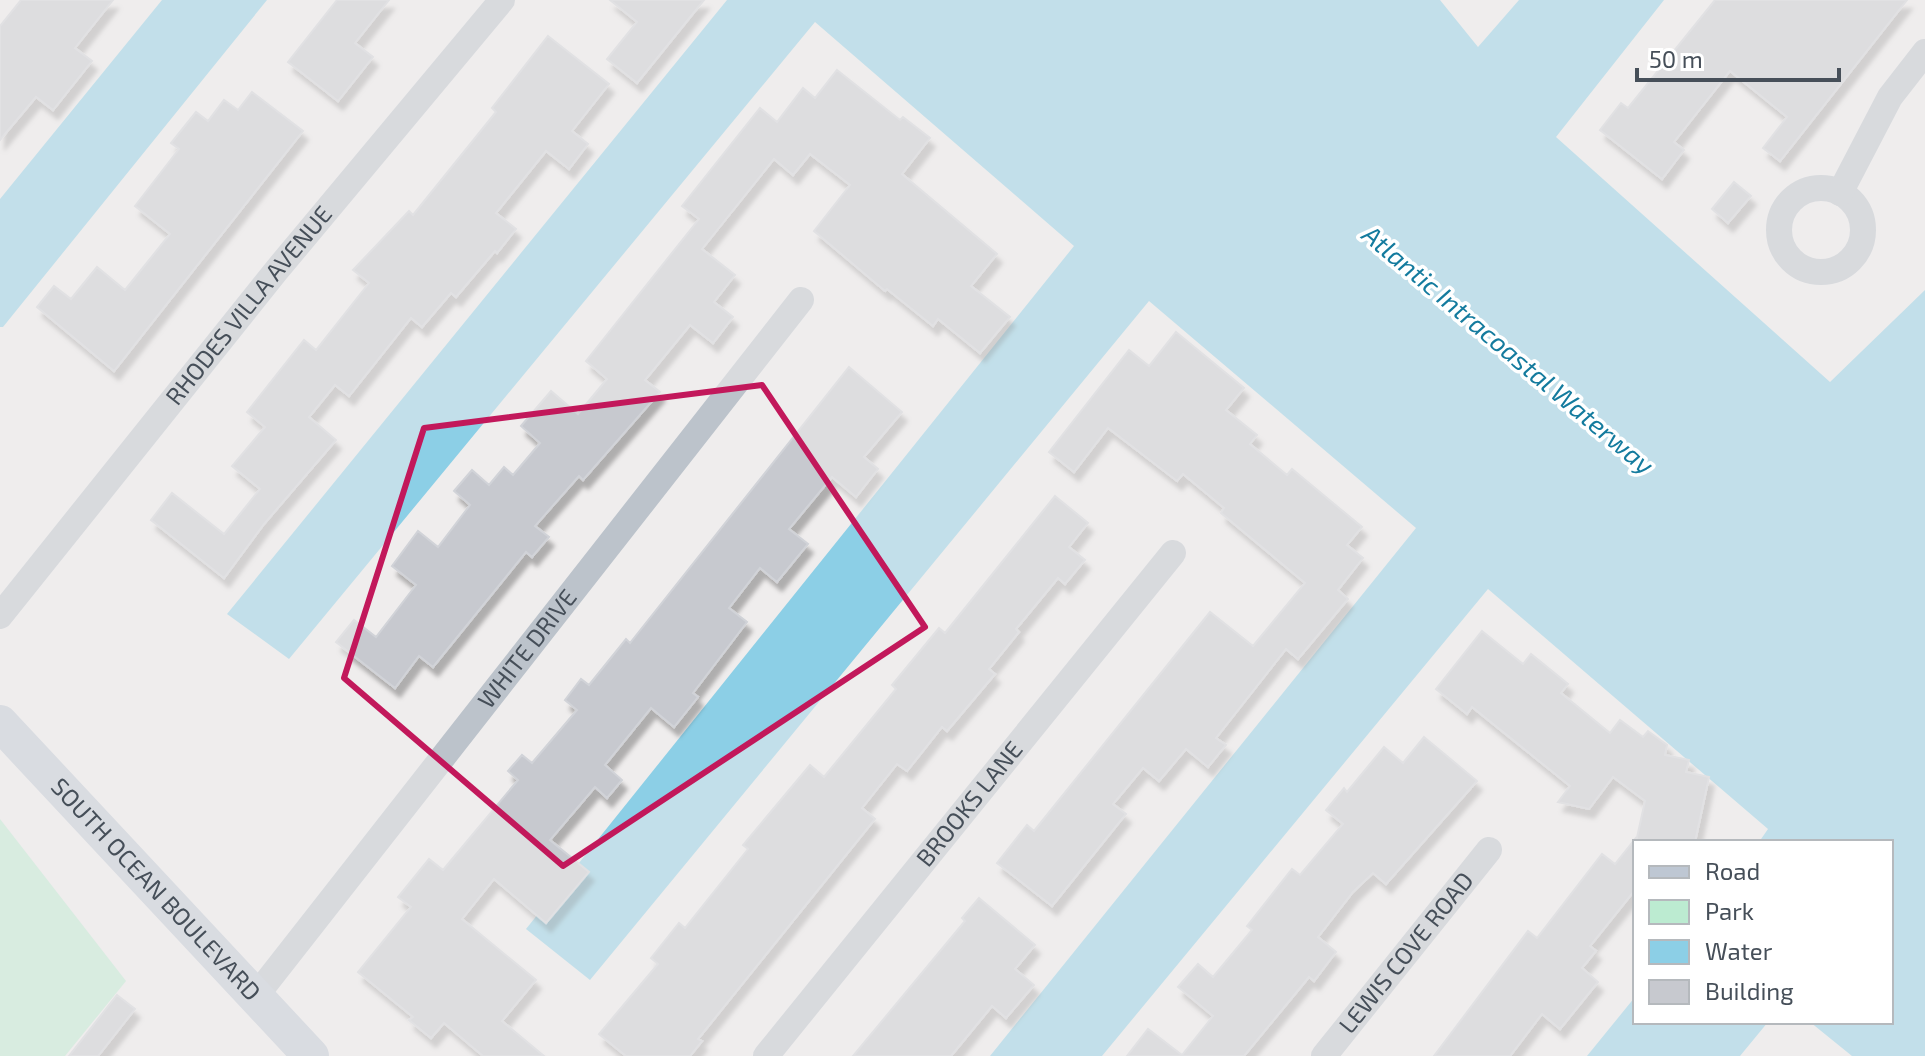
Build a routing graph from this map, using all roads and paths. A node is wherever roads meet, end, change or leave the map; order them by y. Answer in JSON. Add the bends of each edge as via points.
{"nodes":[{"id":1,"x":502,"y":0,"type":"edge"},
{"id":2,"x":1925,"y":52,"type":"edge"},
{"id":3,"x":1840,"y":193,"type":"dead end"},
{"id":4,"x":801,"y":300,"type":"dead end"},
{"id":5,"x":1173,"y":553,"type":"dead end"},
{"id":6,"x":0,"y":616,"type":"edge"},
{"id":7,"x":0,"y":723,"type":"edge"},
{"id":8,"x":1489,"y":850,"type":"dead end"},
{"id":9,"x":255,"y":997,"type":"junction"},
{"id":10,"x":311,"y":1056,"type":"edge"},
{"id":11,"x":766,"y":1056,"type":"edge"},
{"id":12,"x":1324,"y":1056,"type":"edge"}],
"edges":[{"from":1,"to":6,"type":"street","name":"RHODES VILLA AVENUE"},
{"from":2,"to":3,"type":"street","via":[[1890,97]]},
{"from":4,"to":9,"type":"street","name":"WHITE DRIVE"},
{"from":5,"to":11,"type":"street","name":"BROOKS LANE"},
{"from":7,"to":9,"type":"main road","name":"SOUTH OCEAN BOULEVARD"},
{"from":8,"to":12,"type":"street","name":"LEWIS COVE ROAD"},
{"from":9,"to":10,"type":"main road","name":"SOUTH OCEAN BOULEVARD"}]}
